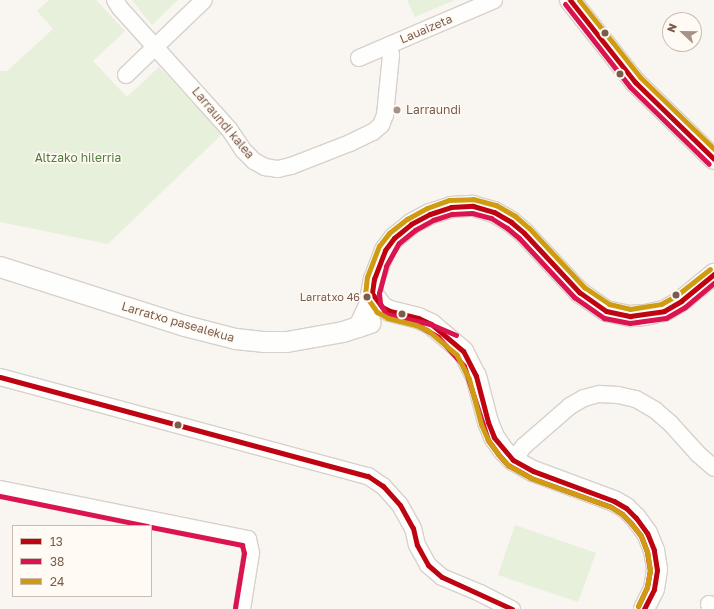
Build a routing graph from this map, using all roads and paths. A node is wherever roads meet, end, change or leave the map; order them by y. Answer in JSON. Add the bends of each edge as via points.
{"nodes":[{"id":1,"x":115,"y":0,"type":"edge"},
{"id":2,"x":204,"y":0,"type":"edge"},
{"id":3,"x":494,"y":0,"type":"edge"},
{"id":4,"x":570,"y":0,"type":"edge"},
{"id":5,"x":389,"y":45,"type":"junction"},
{"id":6,"x":157,"y":47,"type":"junction"},
{"id":7,"x":359,"y":58,"type":"dead end"},
{"id":8,"x":126,"y":75,"type":"dead end"},
{"id":9,"x":714,"y":159,"type":"edge"},
{"id":10,"x":0,"y":267,"type":"edge"},
{"id":11,"x":714,"y":274,"type":"edge"},
{"id":12,"x":372,"y":293,"type":"junction"},
{"id":13,"x":418,"y":318,"type":"junction"},
{"id":14,"x":382,"y":320,"type":"junction"},
{"id":15,"x":359,"y":327,"type":"junction"},
{"id":16,"x":453,"y":341,"type":"junction"},
{"id":17,"x":0,"y":377,"type":"edge"},
{"id":18,"x":514,"y":460,"type":"junction"},
{"id":19,"x":714,"y":468,"type":"edge"},
{"id":20,"x":0,"y":489,"type":"edge"},
{"id":21,"x":242,"y":609,"type":"edge"},
{"id":22,"x":512,"y":609,"type":"edge"},
{"id":23,"x":644,"y":609,"type":"edge"}],
"edges":[{"from":1,"to":6,"type":"street"},
{"from":2,"to":6,"type":"street"},
{"from":3,"to":5,"type":"street","name":"Lauaizeta"},
{"from":4,"to":9,"type":"street","via":[[635,82]]},
{"from":5,"to":6,"type":"street","name":"Larraundi kalea","via":[[391,55],[385,115],[381,125],[373,132],[350,143],[278,169],[265,168],[243,150],[230,129]]},
{"from":5,"to":7,"type":"street","name":"Lauaizeta"},
{"from":6,"to":8,"type":"street"},
{"from":10,"to":15,"type":"street","name":"Larratxo pasealekua","via":[[185,326],[236,339],[287,342],[336,334]]},
{"from":11,"to":12,"type":"street","via":[[681,301],[664,311],[630,316],[606,311],[579,292],[511,222],[494,212],[474,206],[451,207],[411,224],[394,238],[379,263]]},
{"from":12,"to":13,"type":"street","via":[[378,302],[390,311]]},
{"from":12,"to":14,"type":"street","via":[[373,305]]},
{"from":12,"to":15,"type":"street","via":[[366,316]]},
{"from":13,"to":14,"type":"street","name":"Larratxo pasealekua"},
{"from":13,"to":16,"type":"street","via":[[431,324]]},
{"from":14,"to":15,"type":"street","name":"Larratxo pasealekua"},
{"from":14,"to":16,"type":"street","via":[[428,331]]},
{"from":16,"to":18,"type":"street","via":[[463,351],[473,369],[494,437]]},
{"from":17,"to":22,"type":"street","via":[[368,476],[383,486],[400,505],[413,528],[417,545],[428,566],[442,577]]},
{"from":18,"to":19,"type":"street","via":[[524,446],[570,406],[584,398],[599,394],[636,399],[655,410]]},
{"from":18,"to":23,"type":"street","via":[[533,471],[614,501],[636,518],[647,533],[654,550],[657,570],[654,588]]},
{"from":20,"to":21,"type":"street","via":[[248,539],[251,553]]}]}
